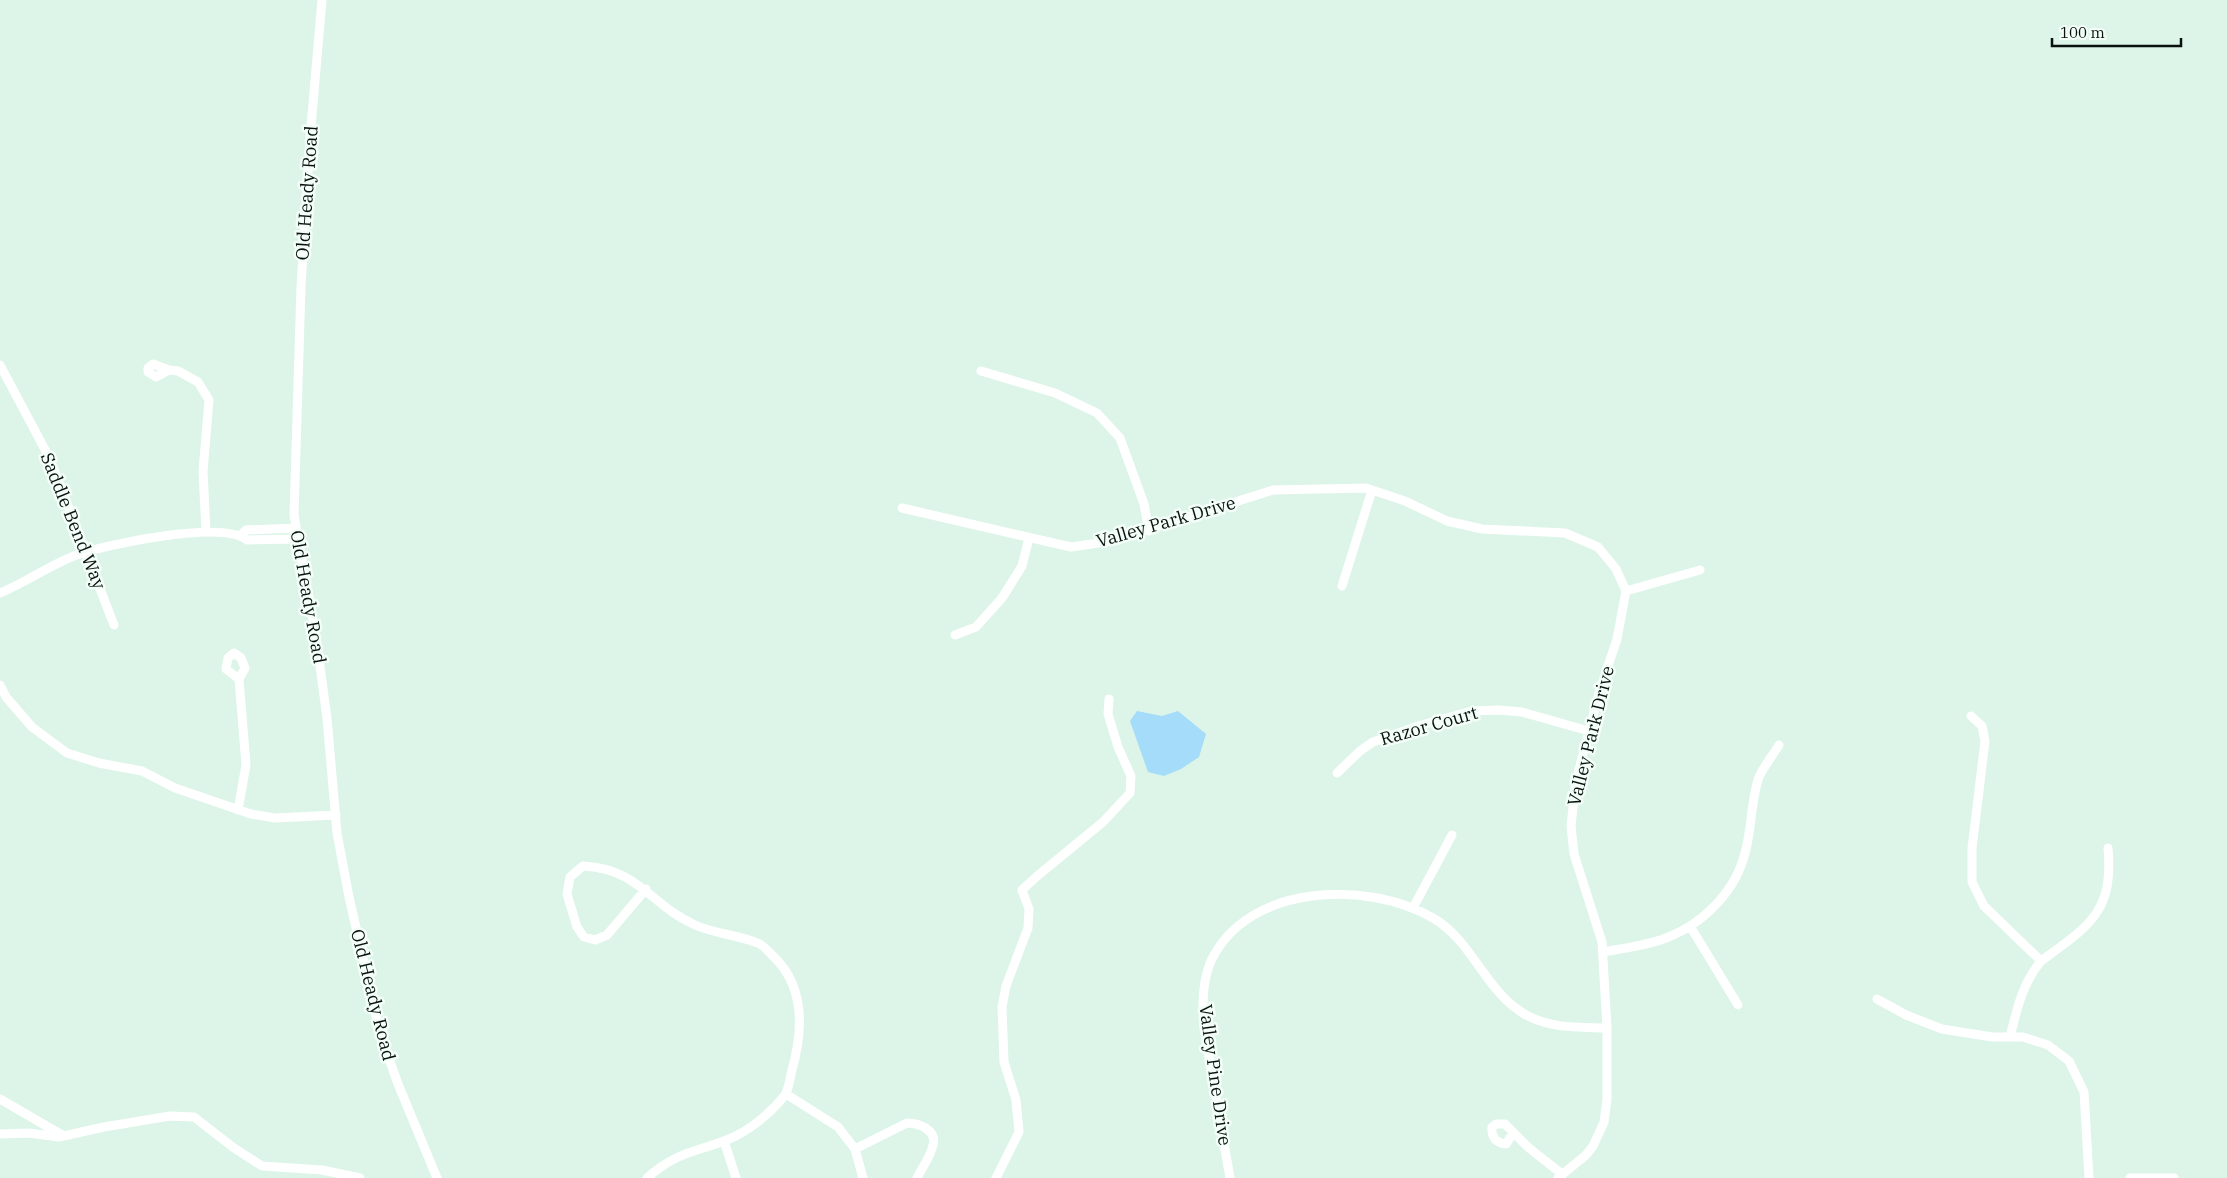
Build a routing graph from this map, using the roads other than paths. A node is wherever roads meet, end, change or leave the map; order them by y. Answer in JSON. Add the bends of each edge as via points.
{"nodes":[{"id":1,"x":322,"y":0,"type":"edge"},
{"id":2,"x":0,"y":365,"type":"edge"},
{"id":3,"x":170,"y":370,"type":"dead end"},
{"id":4,"x":981,"y":371,"type":"dead end"},
{"id":5,"x":1372,"y":490,"type":"junction"},
{"id":6,"x":902,"y":508,"type":"dead end"},
{"id":7,"x":296,"y":528,"type":"junction"},
{"id":8,"x":1149,"y":531,"type":"junction"},
{"id":9,"x":206,"y":532,"type":"junction"},
{"id":10,"x":241,"y":535,"type":"junction"},
{"id":11,"x":1030,"y":538,"type":"junction"},
{"id":12,"x":298,"y":539,"type":"junction"},
{"id":13,"x":85,"y":553,"type":"junction"},
{"id":14,"x":1700,"y":570,"type":"dead end"},
{"id":15,"x":1342,"y":586,"type":"dead end"},
{"id":16,"x":1626,"y":591,"type":"junction"},
{"id":17,"x":0,"y":593,"type":"edge"},
{"id":18,"x":114,"y":625,"type":"dead end"},
{"id":19,"x":955,"y":635,"type":"dead end"},
{"id":20,"x":239,"y":679,"type":"dead end"},
{"id":21,"x":0,"y":685,"type":"edge"},
{"id":22,"x":1109,"y":699,"type":"dead end"},
{"id":23,"x":1972,"y":716,"type":"dead end"},
{"id":24,"x":1589,"y":731,"type":"junction"},
{"id":25,"x":1780,"y":745,"type":"dead end"},
{"id":26,"x":1337,"y":773,"type":"dead end"},
{"id":27,"x":238,"y":810,"type":"junction"},
{"id":28,"x":336,"y":815,"type":"junction"},
{"id":29,"x":1452,"y":835,"type":"dead end"},
{"id":30,"x":2108,"y":848,"type":"dead end"},
{"id":31,"x":646,"y":889,"type":"junction"},
{"id":32,"x":1413,"y":908,"type":"junction"},
{"id":33,"x":1690,"y":926,"type":"junction"},
{"id":34,"x":1603,"y":952,"type":"junction"},
{"id":35,"x":2041,"y":961,"type":"junction"},
{"id":36,"x":1877,"y":999,"type":"dead end"},
{"id":37,"x":1738,"y":1005,"type":"dead end"},
{"id":38,"x":1607,"y":1028,"type":"junction"},
{"id":39,"x":2010,"y":1037,"type":"junction"},
{"id":40,"x":786,"y":1094,"type":"junction"},
{"id":41,"x":0,"y":1098,"type":"edge"},
{"id":42,"x":1514,"y":1133,"type":"dead end"},
{"id":43,"x":0,"y":1134,"type":"edge"},
{"id":44,"x":64,"y":1136,"type":"junction"},
{"id":45,"x":724,"y":1141,"type":"junction"},
{"id":46,"x":855,"y":1149,"type":"junction"},
{"id":47,"x":1560,"y":1176,"type":"edge"},
{"id":48,"x":360,"y":1178,"type":"edge"},
{"id":49,"x":437,"y":1178,"type":"edge"},
{"id":50,"x":648,"y":1178,"type":"edge"},
{"id":51,"x":736,"y":1178,"type":"edge"},
{"id":52,"x":863,"y":1178,"type":"edge"},
{"id":53,"x":917,"y":1178,"type":"edge"},
{"id":54,"x":996,"y":1178,"type":"edge"},
{"id":55,"x":1230,"y":1178,"type":"edge"},
{"id":56,"x":2089,"y":1178,"type":"edge"},
{"id":57,"x":2130,"y":1178,"type":"edge"},
{"id":58,"x":2174,"y":1178,"type":"edge"}],
"edges":[{"from":1,"to":7,"type":"street","name":"Old Heady Road","via":[[301,287]]},
{"from":2,"to":13,"type":"street","name":"Saddle Bend Way","via":[[50,459]]},
{"from":3,"to":9,"type":"street","via":[[198,382],[209,400],[203,471]]},
{"from":4,"to":8,"type":"street","via":[[1055,393],[1097,413],[1120,438],[1144,504]]},
{"from":5,"to":8,"type":"street","name":"Valley Park Drive","via":[[1273,490]]},
{"from":5,"to":15,"type":"street"},
{"from":5,"to":16,"type":"street","name":"Valley Park Drive","via":[[1447,521],[1482,529],[1565,533],[1598,546],[1616,569]]},
{"from":6,"to":11,"type":"street","name":"Valley Park Drive"},
{"from":7,"to":10,"type":"street","via":[[246,530]]},
{"from":7,"to":12,"type":"street","name":"Old Heady Road"},
{"from":8,"to":11,"type":"street","name":"Valley Park Drive","via":[[1112,541],[1071,546]]},
{"from":9,"to":10,"type":"street"},
{"from":9,"to":13,"type":"street","via":[[149,538]]},
{"from":10,"to":12,"type":"street","via":[[247,540]]},
{"from":11,"to":19,"type":"street","via":[[1022,566],[1002,598],[976,627]]},
{"from":12,"to":28,"type":"street","name":"Old Heady Road","via":[[316,637]]},
{"from":13,"to":17,"type":"street"},
{"from":13,"to":18,"type":"street","name":"Saddle Bend Way"},
{"from":14,"to":16,"type":"street"},
{"from":16,"to":24,"type":"street","name":"Valley Park Drive","via":[[1617,640]]},
{"from":20,"to":27,"type":"street","via":[[246,765]]},
{"from":21,"to":27,"type":"street","via":[[6,698],[32,727],[67,753],[142,771],[175,788]]},
{"from":22,"to":54,"type":"street","via":[[1108,714],[1131,776],[1130,793],[1103,822],[1022,890],[1029,909],[1029,923],[1006,986],[1002,1007],[1004,1062],[1016,1100],[1019,1132]]},
{"from":23,"to":35,"type":"street","via":[[1982,726],[1985,741],[1972,848],[1972,882],[1984,906]]},
{"from":24,"to":26,"type":"street","name":"Razor Court","via":[[1522,712],[1472,711],[1373,742]]},
{"from":24,"to":34,"type":"street","name":"Valley Park Drive","via":[[1576,781],[1571,826],[1574,854]]},
{"from":25,"to":33,"type":"street","via":[[1758,780],[1746,849],[1736,877],[1716,906]]},
{"from":27,"to":28,"type":"street","via":[[275,818]]},
{"from":28,"to":49,"type":"street","name":"Old Heady Road","via":[[340,854],[380,1033]]},
{"from":29,"to":32,"type":"street"},
{"from":30,"to":35,"type":"street","via":[[2107,892],[2099,910],[2082,930]]},
{"from":31,"to":31,"type":"street","via":[[619,873],[583,866],[570,877],[567,894],[577,928],[584,937],[595,940],[606,935]]},
{"from":31,"to":40,"type":"street","via":[[695,925],[762,945],[786,968],[798,993],[799,1035]]},
{"from":32,"to":38,"type":"street","name":"Valley Pine Drive","via":[[1450,930],[1492,984],[1526,1014],[1555,1026]]},
{"from":32,"to":55,"type":"street","name":"Valley Pine Drive","via":[[1385,899],[1352,895],[1284,902],[1244,921],[1217,952],[1208,971],[1203,1010]]},
{"from":33,"to":34,"type":"street","via":[[1655,942]]},
{"from":33,"to":37,"type":"street"},
{"from":34,"to":38,"type":"street","name":"Valley Park Drive"},
{"from":35,"to":39,"type":"street","via":[[2022,990]]},
{"from":36,"to":39,"type":"street","via":[[1942,1029],[1963,1034]]},
{"from":38,"to":47,"type":"street","name":"Valley Park Drive","via":[[1604,1122],[1586,1155]]},
{"from":39,"to":56,"type":"street","via":[[2024,1037],[2048,1045],[2069,1061],[2084,1092]]},
{"from":40,"to":45,"type":"street","via":[[763,1118]]},
{"from":40,"to":46,"type":"street","via":[[838,1127]]},
{"from":41,"to":44,"type":"street"},
{"from":42,"to":47,"type":"street"},
{"from":43,"to":44,"type":"street","via":[[29,1132]]},
{"from":44,"to":48,"type":"street","via":[[170,1116],[194,1117],[262,1166],[322,1170]]},
{"from":45,"to":50,"type":"street","via":[[684,1153]]},
{"from":45,"to":51,"type":"street"},
{"from":46,"to":52,"type":"street"},
{"from":46,"to":53,"type":"street","via":[[907,1124],[926,1127],[934,1144]]},
{"from":57,"to":58,"type":"street"}]}
